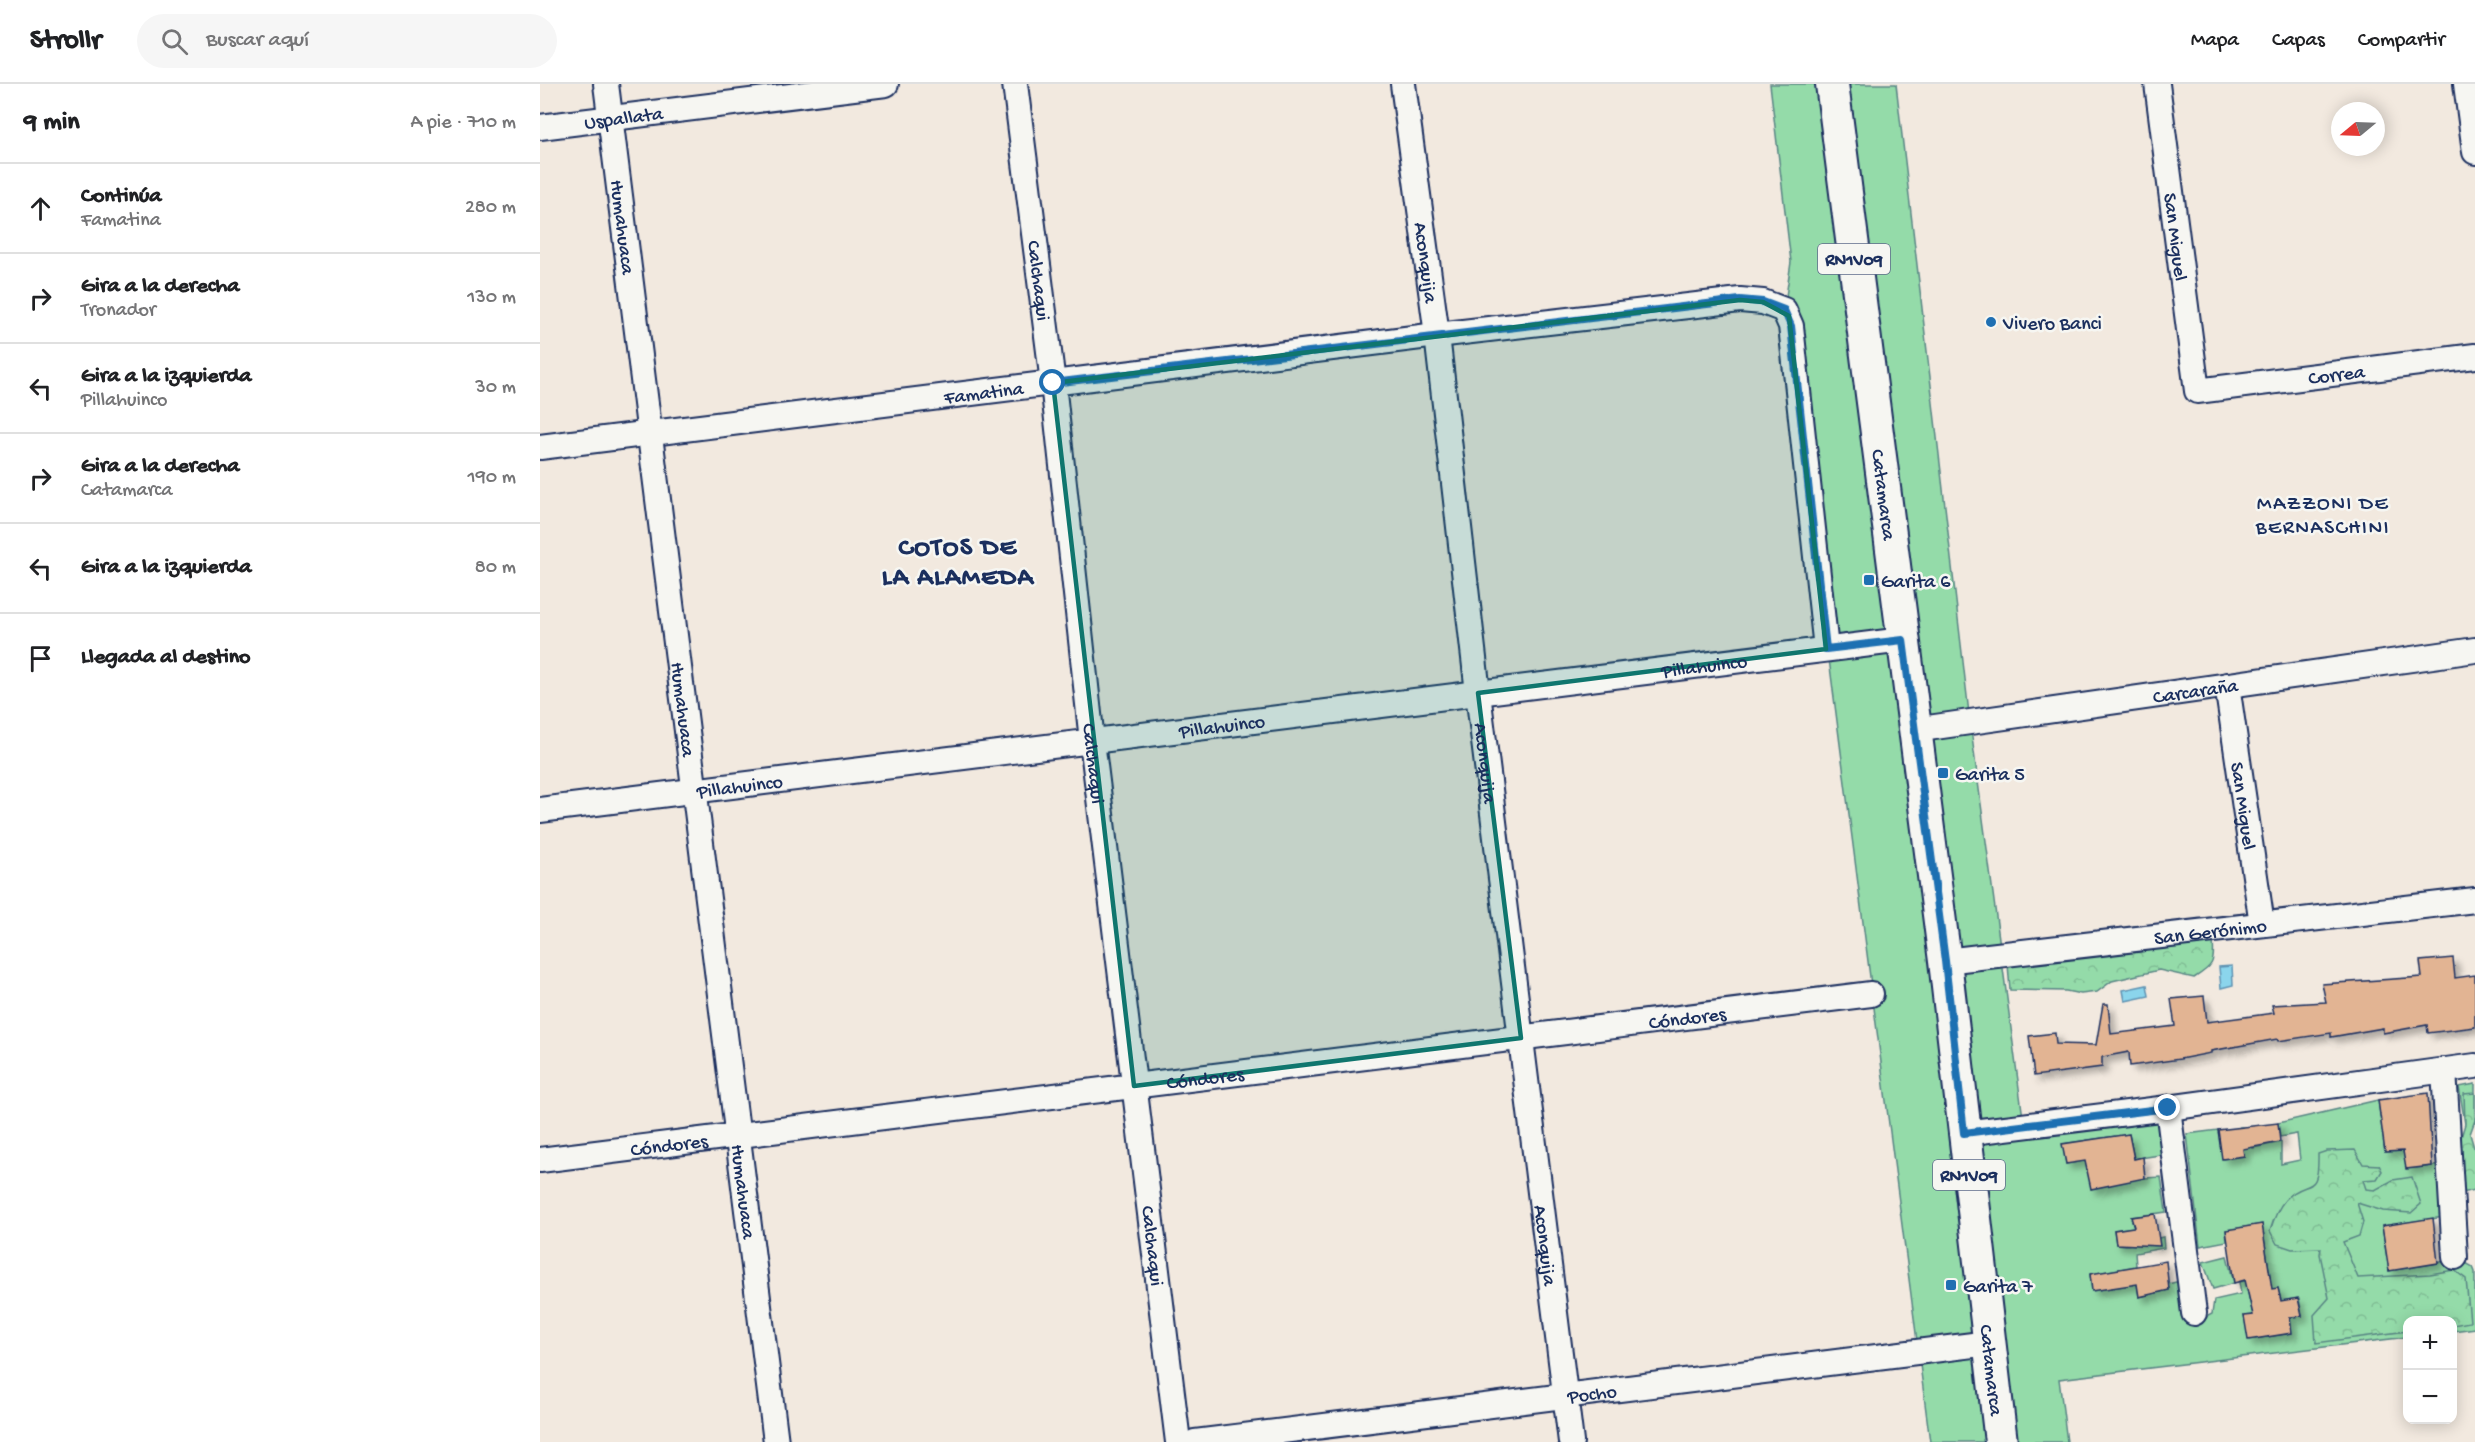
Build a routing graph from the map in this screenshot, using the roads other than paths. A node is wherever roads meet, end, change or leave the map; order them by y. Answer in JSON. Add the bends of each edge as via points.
{"nodes":[{"id":1,"x":606,"y":84,"type":"edge"},
{"id":2,"x":886,"y":84,"type":"edge"},
{"id":3,"x":1015,"y":84,"type":"edge"},
{"id":4,"x":1403,"y":84,"type":"edge"},
{"id":5,"x":1832,"y":84,"type":"edge"},
{"id":6,"x":2157,"y":84,"type":"edge"},
{"id":7,"x":2466,"y":84,"type":"edge"},
{"id":8,"x":610,"y":118,"type":"junction"},
{"id":9,"x":540,"y":127,"type":"edge"},
{"id":10,"x":2475,"y":152,"type":"edge"},
{"id":11,"x":1437,"y":335,"type":"junction"},
{"id":12,"x":2475,"y":356,"type":"edge"},
{"id":13,"x":1053,"y":383,"type":"junction"},
{"id":14,"x":2197,"y":392,"type":"joint"},
{"id":15,"x":649,"y":434,"type":"junction"},
{"id":16,"x":540,"y":447,"type":"edge"},
{"id":17,"x":1903,"y":640,"type":"junction"},
{"id":18,"x":1826,"y":649,"type":"junction"},
{"id":19,"x":2475,"y":650,"type":"edge"},
{"id":20,"x":2227,"y":685,"type":"junction"},
{"id":21,"x":1478,"y":693,"type":"junction"},
{"id":22,"x":1914,"y":730,"type":"junction"},
{"id":23,"x":1092,"y":741,"type":"junction"},
{"id":24,"x":694,"y":790,"type":"junction"},
{"id":25,"x":540,"y":810,"type":"edge"},
{"id":26,"x":2475,"y":900,"type":"edge"},
{"id":27,"x":2262,"y":924,"type":"junction"},
{"id":28,"x":1945,"y":961,"type":"junction"},
{"id":29,"x":1871,"y":994,"type":"dead end"},
{"id":30,"x":1521,"y":1038,"type":"junction"},
{"id":31,"x":2475,"y":1066,"type":"edge"},
{"id":32,"x":2444,"y":1070,"type":"junction"},
{"id":33,"x":1134,"y":1086,"type":"junction"},
{"id":34,"x":2168,"y":1108,"type":"junction"},
{"id":35,"x":1964,"y":1133,"type":"junction"},
{"id":36,"x":737,"y":1135,"type":"junction"},
{"id":37,"x":540,"y":1160,"type":"edge"},
{"id":38,"x":2455,"y":1257,"type":"dead end"},
{"id":39,"x":2194,"y":1313,"type":"dead end"},
{"id":40,"x":1989,"y":1343,"type":"junction"},
{"id":41,"x":1566,"y":1396,"type":"junction"},
{"id":42,"x":776,"y":1442,"type":"edge"},
{"id":43,"x":1178,"y":1442,"type":"edge"},
{"id":44,"x":1195,"y":1442,"type":"edge"},
{"id":45,"x":1571,"y":1442,"type":"edge"},
{"id":46,"x":2001,"y":1442,"type":"edge"}],
"edges":[{"from":1,"to":8,"type":"street","name":"Humahuaca"},
{"from":2,"to":8,"type":"street","name":"Uspallata"},
{"from":3,"to":13,"type":"street","name":"Calchaqui"},
{"from":4,"to":11,"type":"street","name":"Aconquija"},
{"from":5,"to":17,"type":"main road","name":"Catamarca","number":"RN1V09"},
{"from":6,"to":14,"type":"street","name":"San Miguel"},
{"from":7,"to":10,"type":"street"},
{"from":8,"to":9,"type":"street","name":"Uspallata"},
{"from":8,"to":15,"type":"street","name":"Humahuaca"},
{"from":11,"to":13,"type":"street","name":"Famatina"},
{"from":11,"to":18,"type":"street","name":"Famatina","via":[[1740,300],[1763,302],[1784,310],[1791,326]]},
{"from":11,"to":21,"type":"street","name":"Aconquija"},
{"from":12,"to":14,"type":"street","name":"Correa"},
{"from":13,"to":15,"type":"street","name":"Famatina"},
{"from":13,"to":23,"type":"street","name":"Calchaqui"},
{"from":15,"to":16,"type":"street","name":"Famatina"},
{"from":15,"to":24,"type":"street","name":"Humahuaca"},
{"from":17,"to":18,"type":"street","name":"Pillahuinco"},
{"from":17,"to":22,"type":"main road","name":"Catamarca","number":"RN1V09"},
{"from":18,"to":21,"type":"street","name":"Pillahuinco"},
{"from":19,"to":20,"type":"street","name":"Carcaraña"},
{"from":20,"to":22,"type":"street","name":"Carcaraña"},
{"from":20,"to":27,"type":"street","name":"San Miguel"},
{"from":21,"to":23,"type":"street","name":"Pillahuinco"},
{"from":21,"to":30,"type":"street","name":"Aconquija"},
{"from":22,"to":28,"type":"main road","name":"Catamarca","number":"RN1V09"},
{"from":23,"to":24,"type":"street","name":"Pillahuinco"},
{"from":23,"to":33,"type":"street","name":"Calchaqui"},
{"from":24,"to":25,"type":"street","name":"Pillahuinco"},
{"from":24,"to":36,"type":"street","name":"Humahuaca"},
{"from":26,"to":27,"type":"street","name":"San Gerónimo"},
{"from":27,"to":28,"type":"street","name":"San Gerónimo"},
{"from":28,"to":35,"type":"main road","name":"Catamarca","number":"RN1V09"},
{"from":29,"to":30,"type":"street","name":"Cóndores"},
{"from":30,"to":33,"type":"street","name":"Cóndores"},
{"from":30,"to":41,"type":"street","name":"Aconquija"},
{"from":31,"to":32,"type":"street"},
{"from":32,"to":34,"type":"street"},
{"from":32,"to":38,"type":"street"},
{"from":33,"to":36,"type":"street","name":"Cóndores"},
{"from":33,"to":43,"type":"street","name":"Calchaqui"},
{"from":34,"to":35,"type":"street"},
{"from":34,"to":39,"type":"street"},
{"from":35,"to":40,"type":"main road","name":"Catamarca","number":"RN1V09"},
{"from":36,"to":37,"type":"street","name":"Cóndores"},
{"from":36,"to":42,"type":"street","name":"Humahuaca"},
{"from":40,"to":41,"type":"street","name":"Pocho"},
{"from":40,"to":46,"type":"main road","name":"Catamarca","number":"RN1V09"},
{"from":41,"to":44,"type":"street","name":"Pocho"},
{"from":41,"to":45,"type":"street","name":"Aconquija"}]}
